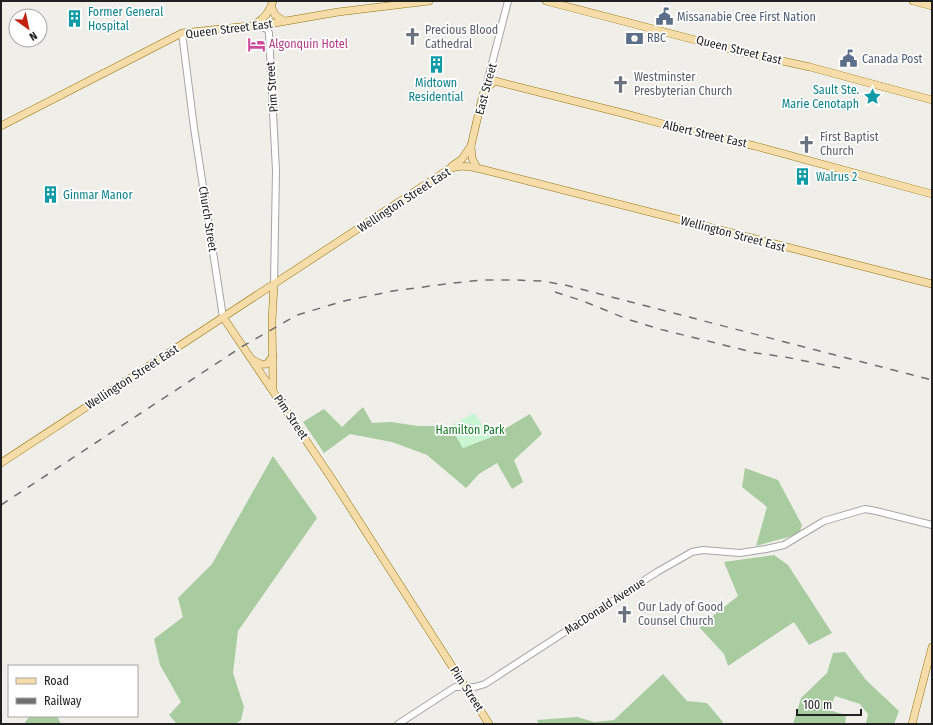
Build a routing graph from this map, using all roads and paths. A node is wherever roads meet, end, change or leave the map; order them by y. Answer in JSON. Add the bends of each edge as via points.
{"nodes":[{"id":1,"x":429,"y":1,"type":"edge"},
{"id":2,"x":508,"y":1,"type":"edge"},
{"id":3,"x":546,"y":1,"type":"edge"},
{"id":4,"x":913,"y":1,"type":"edge"},
{"id":5,"x":272,"y":4,"type":"edge"},
{"id":6,"x":932,"y":6,"type":"edge"},
{"id":7,"x":284,"y":22,"type":"junction"},
{"id":8,"x":253,"y":25,"type":"junction"},
{"id":9,"x":182,"y":33,"type":"junction"},
{"id":10,"x":269,"y":33,"type":"junction"},
{"id":11,"x":494,"y":59,"type":"junction"},
{"id":12,"x":495,"y":81,"type":"junction"},
{"id":13,"x":484,"y":94,"type":"junction"},
{"id":14,"x":932,"y":100,"type":"edge"},
{"id":15,"x":1,"y":126,"type":"edge"},
{"id":16,"x":471,"y":146,"type":"junction"},
{"id":17,"x":477,"y":168,"type":"junction"},
{"id":18,"x":449,"y":169,"type":"junction"},
{"id":19,"x":932,"y":194,"type":"edge"},
{"id":20,"x":274,"y":284,"type":"junction"},
{"id":21,"x":932,"y":284,"type":"edge"},
{"id":22,"x":223,"y":317,"type":"junction"},
{"id":23,"x":273,"y":356,"type":"junction"},
{"id":24,"x":251,"y":358,"type":"junction"},
{"id":25,"x":273,"y":390,"type":"junction"},
{"id":26,"x":1,"y":463,"type":"edge"},
{"id":27,"x":932,"y":525,"type":"edge"},
{"id":28,"x":932,"y":647,"type":"edge"},
{"id":29,"x":465,"y":687,"type":"junction"},
{"id":30,"x":398,"y":724,"type":"edge"},
{"id":31,"x":489,"y":724,"type":"edge"},
{"id":32,"x":912,"y":724,"type":"edge"}],
"edges":[{"from":1,"to":7,"type":"main road","name":"Queen Street East","via":[[338,12]]},
{"from":2,"to":11,"type":"street","name":"East Street"},
{"from":3,"to":14,"type":"main road","name":"Queen Street East"},
{"from":4,"to":6,"type":"main road"},
{"from":5,"to":7,"type":"main road","via":[[275,15]]},
{"from":5,"to":8,"type":"main road","via":[[262,20]]},
{"from":7,"to":8,"type":"main road","name":"Queen Street East"},
{"from":7,"to":10,"type":"street","via":[[272,27]]},
{"from":8,"to":9,"type":"main road","name":"Queen Street East"},
{"from":8,"to":10,"type":"street","via":[[267,28]]},
{"from":9,"to":15,"type":"main road","name":"Queen Street East"},
{"from":9,"to":22,"type":"street","name":"Church Street"},
{"from":10,"to":20,"type":"street","name":"Pim Street","via":[[276,171]]},
{"from":11,"to":12,"type":"street"},
{"from":11,"to":13,"type":"street","name":"East Street"},
{"from":12,"to":13,"type":"main road"},
{"from":12,"to":19,"type":"main road","name":"Albert Street East","via":[[755,146]]},
{"from":13,"to":16,"type":"main road","name":"East Street"},
{"from":16,"to":17,"type":"main road","via":[[472,158]]},
{"from":16,"to":18,"type":"main road","name":"East Street","via":[[462,159]]},
{"from":17,"to":18,"type":"main road","name":"Wellington Street East","via":[[457,166]]},
{"from":17,"to":21,"type":"main road","name":"Wellington Street East"},
{"from":18,"to":20,"type":"main road","name":"Wellington Street East"},
{"from":20,"to":22,"type":"main road","name":"Wellington Street East"},
{"from":20,"to":23,"type":"main road","name":"Pim Street"},
{"from":22,"to":24,"type":"main road","name":"Church Street"},
{"from":22,"to":26,"type":"main road","name":"Wellington Street East"},
{"from":23,"to":24,"type":"main road","via":[[267,364],[258,363]]},
{"from":23,"to":25,"type":"main road","name":"Pim Street"},
{"from":24,"to":25,"type":"main road","name":"Church Street"},
{"from":25,"to":29,"type":"main road","name":"Pim Street"},
{"from":27,"to":29,"type":"street","name":"MacDonald Avenue","via":[[865,509],[824,521],[784,545],[766,550],[740,553],[703,550],[692,552],[657,572],[486,684]]},
{"from":28,"to":32,"type":"main road"},
{"from":29,"to":30,"type":"street","name":"MacDonald Avenue","via":[[455,688]]},
{"from":29,"to":31,"type":"main road","name":"Pim Street"}]}
